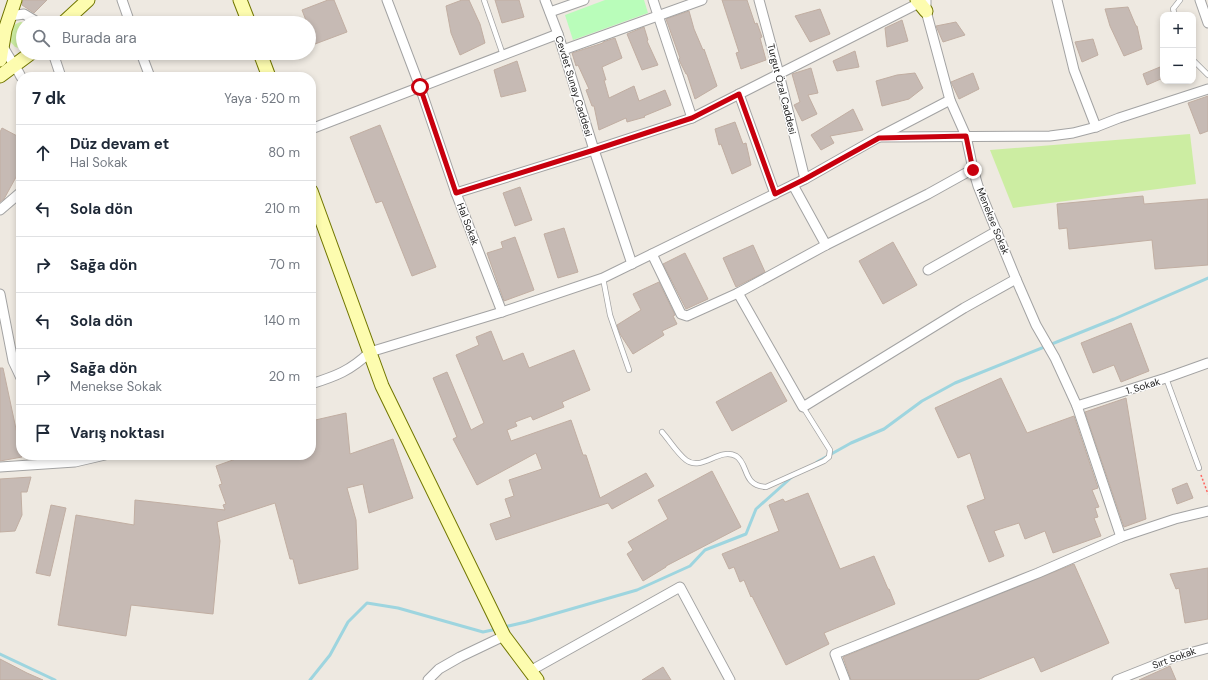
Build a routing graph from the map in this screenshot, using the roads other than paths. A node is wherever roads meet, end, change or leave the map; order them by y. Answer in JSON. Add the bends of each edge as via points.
{"nodes":[{"id":1,"x":15,"y":0,"type":"edge"},
{"id":2,"x":88,"y":0,"type":"edge"},
{"id":3,"x":122,"y":0,"type":"edge"},
{"id":4,"x":240,"y":0,"type":"edge"},
{"id":5,"x":387,"y":0,"type":"edge"},
{"id":6,"x":484,"y":0,"type":"edge"},
{"id":7,"x":546,"y":0,"type":"edge"},
{"id":8,"x":584,"y":0,"type":"edge"},
{"id":9,"x":653,"y":0,"type":"edge"},
{"id":10,"x":702,"y":0,"type":"edge"},
{"id":11,"x":759,"y":0,"type":"edge"},
{"id":12,"x":1057,"y":0,"type":"edge"},
{"id":13,"x":1180,"y":0,"type":"edge"},
{"id":14,"x":1200,"y":0,"type":"edge"},
{"id":15,"x":922,"y":3,"type":"edge"},
{"id":16,"x":550,"y":12,"type":"junction"},
{"id":17,"x":1174,"y":12,"type":"edge"},
{"id":18,"x":10,"y":16,"type":"junction"},
{"id":19,"x":27,"y":16,"type":"edge"},
{"id":20,"x":71,"y":16,"type":"edge"},
{"id":21,"x":128,"y":16,"type":"edge"},
{"id":22,"x":246,"y":16,"type":"edge"},
{"id":23,"x":659,"y":16,"type":"junction"},
{"id":24,"x":1208,"y":22,"type":"edge"},
{"id":25,"x":558,"y":34,"type":"junction"},
{"id":26,"x":2,"y":45,"type":"junction"},
{"id":27,"x":563,"y":50,"type":"junction"},
{"id":28,"x":503,"y":55,"type":"junction"},
{"id":29,"x":0,"y":60,"type":"edge"},
{"id":30,"x":26,"y":60,"type":"edge"},
{"id":31,"x":55,"y":60,"type":"edge"},
{"id":32,"x":144,"y":60,"type":"edge"},
{"id":33,"x":263,"y":60,"type":"edge"},
{"id":34,"x":1196,"y":63,"type":"edge"},
{"id":35,"x":18,"y":71,"type":"edge"},
{"id":36,"x":59,"y":72,"type":"edge"},
{"id":37,"x":148,"y":72,"type":"edge"},
{"id":38,"x":267,"y":72,"type":"edge"},
{"id":39,"x":780,"y":74,"type":"junction"},
{"id":40,"x":1208,"y":75,"type":"edge"},
{"id":41,"x":0,"y":76,"type":"edge"},
{"id":42,"x":420,"y":87,"type":"junction"},
{"id":43,"x":1208,"y":89,"type":"edge"},
{"id":44,"x":739,"y":94,"type":"junction"},
{"id":45,"x":950,"y":100,"type":"junction"},
{"id":46,"x":692,"y":118,"type":"junction"},
{"id":47,"x":316,"y":127,"type":"edge"},
{"id":48,"x":1096,"y":127,"type":"junction"},
{"id":49,"x":966,"y":136,"type":"junction"},
{"id":50,"x":879,"y":138,"type":"junction"},
{"id":51,"x":594,"y":150,"type":"junction"},
{"id":52,"x":973,"y":170,"type":"junction"},
{"id":53,"x":805,"y":179,"type":"junction"},
{"id":54,"x":793,"y":185,"type":"junction"},
{"id":55,"x":456,"y":193,"type":"junction"},
{"id":56,"x":775,"y":194,"type":"junction"},
{"id":57,"x":16,"y":196,"type":"edge"},
{"id":58,"x":316,"y":205,"type":"edge"},
{"id":59,"x":0,"y":210,"type":"edge"},
{"id":60,"x":997,"y":231,"type":"junction"},
{"id":61,"x":826,"y":245,"type":"junction"},
{"id":62,"x":652,"y":254,"type":"junction"},
{"id":63,"x":632,"y":264,"type":"junction"},
{"id":64,"x":928,"y":270,"type":"dead end"},
{"id":65,"x":603,"y":278,"type":"junction"},
{"id":66,"x":1016,"y":279,"type":"junction"},
{"id":67,"x":738,"y":292,"type":"junction"},
{"id":68,"x":0,"y":294,"type":"edge"},
{"id":69,"x":502,"y":312,"type":"junction"},
{"id":70,"x":370,"y":352,"type":"junction"},
{"id":71,"x":1208,"y":363,"type":"edge"},
{"id":72,"x":16,"y":367,"type":"edge"},
{"id":73,"x":630,"y":370,"type":"dead end"},
{"id":74,"x":1166,"y":378,"type":"junction"},
{"id":75,"x":316,"y":382,"type":"edge"},
{"id":76,"x":1078,"y":406,"type":"junction"},
{"id":77,"x":803,"y":407,"type":"junction"},
{"id":78,"x":662,"y":432,"type":"dead end"},
{"id":79,"x":84,"y":460,"type":"edge"},
{"id":80,"x":0,"y":467,"type":"edge"},
{"id":81,"x":1199,"y":468,"type":"road end"},
{"id":82,"x":1208,"y":511,"type":"edge"},
{"id":83,"x":1121,"y":537,"type":"junction"},
{"id":84,"x":504,"y":636,"type":"junction"},
{"id":85,"x":1208,"y":648,"type":"edge"},
{"id":86,"x":534,"y":676,"type":"edge"},
{"id":87,"x":428,"y":680,"type":"edge"},
{"id":88,"x":730,"y":680,"type":"edge"},
{"id":89,"x":845,"y":680,"type":"edge"},
{"id":90,"x":1118,"y":680,"type":"edge"}],
"edges":[{"from":1,"to":18,"type":"street"},
{"from":2,"to":20,"type":"street"},
{"from":3,"to":21,"type":"street"},
{"from":4,"to":22,"type":"street"},
{"from":5,"to":42,"type":"street","name":"Hal Sokak"},
{"from":6,"to":28,"type":"lane"},
{"from":7,"to":16,"type":"street","name":"Cevdet Sunay Caddesi"},
{"from":8,"to":16,"type":"street"},
{"from":9,"to":23,"type":"street"},
{"from":10,"to":23,"type":"street"},
{"from":11,"to":39,"type":"street","name":"Turgut Özal Caddesi"},
{"from":12,"to":48,"type":"street","via":[[1074,70]]},
{"from":13,"to":17,"type":"lane","via":[[1173,9]]},
{"from":14,"to":24,"type":"street"},
{"from":15,"to":39,"type":"street"},
{"from":15,"to":45,"type":"street","name":"Menekse Sokak"},
{"from":16,"to":25,"type":"street","name":"Cevdet Sunay Caddesi"},
{"from":18,"to":19,"type":"street"},
{"from":18,"to":26,"type":"street"},
{"from":23,"to":27,"type":"street"},
{"from":23,"to":46,"type":"street"},
{"from":25,"to":27,"type":"street","name":"Cevdet Sunay Caddesi"},
{"from":25,"to":28,"type":"street"},
{"from":26,"to":29,"type":"street"},
{"from":26,"to":35,"type":"street"},
{"from":27,"to":51,"type":"street","name":"Cevdet Sunay Caddesi"},
{"from":28,"to":42,"type":"street"},
{"from":30,"to":35,"type":"street"},
{"from":31,"to":36,"type":"street"},
{"from":32,"to":37,"type":"street"},
{"from":33,"to":38,"type":"street"},
{"from":34,"to":40,"type":"lane"},
{"from":35,"to":41,"type":"street"},
{"from":39,"to":44,"type":"street"},
{"from":39,"to":53,"type":"street","name":"Turgut Özal Caddesi"},
{"from":42,"to":47,"type":"street"},
{"from":42,"to":55,"type":"street","name":"Hal Sokak"},
{"from":43,"to":48,"type":"street"},
{"from":44,"to":46,"type":"street"},
{"from":44,"to":56,"type":"street"},
{"from":45,"to":49,"type":"street","name":"Menekse Sokak"},
{"from":45,"to":50,"type":"street"},
{"from":46,"to":51,"type":"street"},
{"from":48,"to":49,"type":"street","via":[[1050,136]]},
{"from":49,"to":50,"type":"street"},
{"from":49,"to":52,"type":"street","name":"Menekse Sokak"},
{"from":50,"to":53,"type":"street"},
{"from":51,"to":55,"type":"street"},
{"from":51,"to":63,"type":"street","name":"Cevdet Sunay Caddesi"},
{"from":52,"to":60,"type":"street","name":"Menekse Sokak"},
{"from":52,"to":61,"type":"street"},
{"from":53,"to":54,"type":"street"},
{"from":54,"to":56,"type":"street"},
{"from":54,"to":61,"type":"street"},
{"from":55,"to":69,"type":"street","name":"Hal Sokak"},
{"from":56,"to":62,"type":"street"},
{"from":57,"to":59,"type":"street"},
{"from":58,"to":70,"type":"street"},
{"from":60,"to":64,"type":"street"},
{"from":60,"to":66,"type":"street","name":"Menekse Sokak"},
{"from":61,"to":67,"type":"street"},
{"from":62,"to":63,"type":"street"},
{"from":62,"to":67,"type":"street","via":[[681,314],[693,314]]},
{"from":63,"to":65,"type":"street"},
{"from":65,"to":69,"type":"street"},
{"from":65,"to":73,"type":"lane","via":[[610,315]]},
{"from":66,"to":76,"type":"street","name":"Menekse Sokak","via":[[1036,325]]},
{"from":66,"to":77,"type":"street"},
{"from":67,"to":77,"type":"street"},
{"from":68,"to":72,"type":"street"},
{"from":69,"to":70,"type":"street"},
{"from":70,"to":75,"type":"street","via":[[356,365],[334,377]]},
{"from":70,"to":84,"type":"street","via":[[382,386]]},
{"from":71,"to":74,"type":"street","name":"1. Sokak"},
{"from":74,"to":76,"type":"street","name":"1. Sokak"},
{"from":74,"to":81,"type":"lane"},
{"from":76,"to":83,"type":"street","name":"Menekse Sokak"},
{"from":77,"to":78,"type":"lane","via":[[830,450],[829,457],[766,487],[753,483],[738,458],[732,454],[723,454],[699,463],[690,462]]},
{"from":79,"to":80,"type":"street"},
{"from":82,"to":83,"type":"street"},
{"from":83,"to":89,"type":"street","via":[[835,654]]},
{"from":84,"to":86,"type":"street"},
{"from":84,"to":87,"type":"street","via":[[439,669]]},
{"from":85,"to":90,"type":"street","name":"Sırt Sokak","via":[[1174,657]]},
{"from":86,"to":88,"type":"street","via":[[680,587]]}]}
